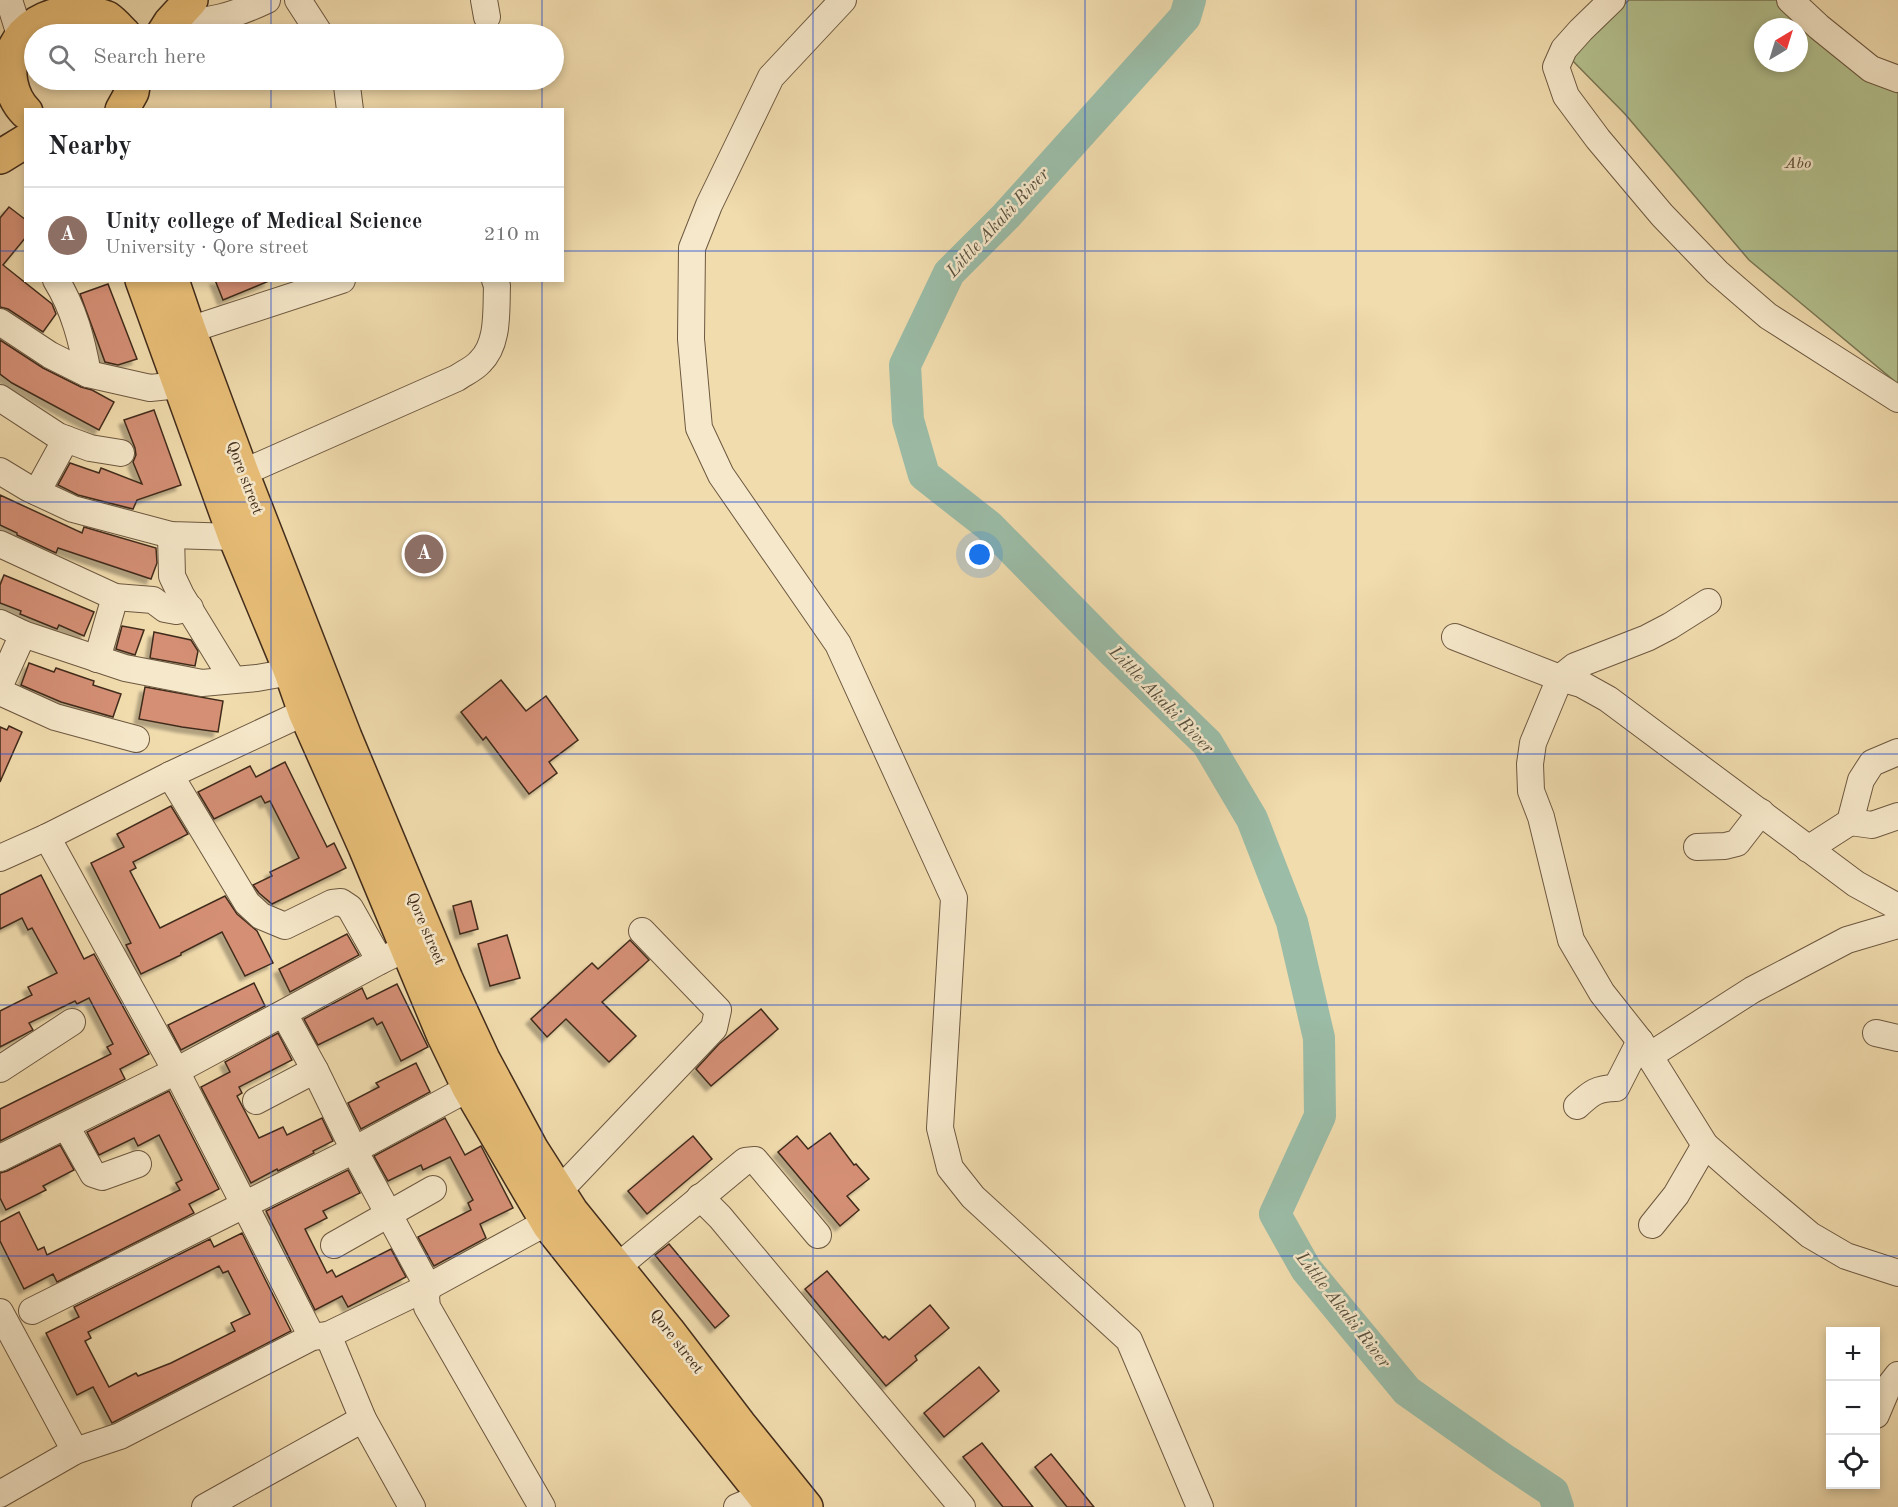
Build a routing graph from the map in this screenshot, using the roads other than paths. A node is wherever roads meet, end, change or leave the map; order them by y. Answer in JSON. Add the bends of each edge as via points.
{"nodes":[{"id":1,"x":9,"y":0,"type":"edge"},
{"id":2,"x":267,"y":0,"type":"edge"},
{"id":3,"x":298,"y":0,"type":"edge"},
{"id":4,"x":843,"y":0,"type":"edge"},
{"id":5,"x":1612,"y":0,"type":"edge"},
{"id":6,"x":1790,"y":0,"type":"edge"},
{"id":7,"x":86,"y":4,"type":"edge"},
{"id":8,"x":175,"y":19,"type":"edge"},
{"id":9,"x":30,"y":24,"type":"edge"},
{"id":10,"x":113,"y":24,"type":"edge"},
{"id":11,"x":314,"y":24,"type":"edge"},
{"id":12,"x":24,"y":31,"type":"edge"},
{"id":13,"x":20,"y":35,"type":"junction"},
{"id":14,"x":1898,"y":79,"type":"edge"},
{"id":15,"x":4,"y":80,"type":"edge"},
{"id":16,"x":348,"y":90,"type":"edge"},
{"id":17,"x":350,"y":108,"type":"edge"},
{"id":18,"x":24,"y":109,"type":"edge"},
{"id":19,"x":24,"y":142,"type":"edge"},
{"id":20,"x":0,"y":157,"type":"edge"},
{"id":21,"x":58,"y":282,"type":"edge"},
{"id":22,"x":143,"y":282,"type":"edge"},
{"id":23,"x":173,"y":282,"type":"edge"},
{"id":24,"x":336,"y":282,"type":"edge"},
{"id":25,"x":496,"y":282,"type":"edge"},
{"id":26,"x":0,"y":322,"type":"edge"},
{"id":27,"x":189,"y":330,"type":"junction"},
{"id":28,"x":88,"y":374,"type":"junction"},
{"id":29,"x":178,"y":385,"type":"junction"},
{"id":30,"x":0,"y":398,"type":"edge"},
{"id":31,"x":1898,"y":399,"type":"edge"},
{"id":32,"x":66,"y":439,"type":"junction"},
{"id":33,"x":121,"y":453,"type":"dead end"},
{"id":34,"x":0,"y":471,"type":"edge"},
{"id":35,"x":242,"y":473,"type":"junction"},
{"id":36,"x":37,"y":492,"type":"junction"},
{"id":37,"x":171,"y":535,"type":"junction"},
{"id":38,"x":235,"y":537,"type":"junction"},
{"id":39,"x":0,"y":544,"type":"edge"},
{"id":40,"x":172,"y":576,"type":"junction"},
{"id":41,"x":115,"y":597,"type":"junction"},
{"id":42,"x":153,"y":600,"type":"junction"},
{"id":43,"x":1708,"y":602,"type":"dead end"},
{"id":44,"x":190,"y":608,"type":"junction"},
{"id":45,"x":0,"y":623,"type":"edge"},
{"id":46,"x":23,"y":634,"type":"junction"},
{"id":47,"x":1455,"y":637,"type":"dead end"},
{"id":48,"x":97,"y":659,"type":"junction"},
{"id":49,"x":291,"y":672,"type":"junction"},
{"id":50,"x":1560,"y":678,"type":"junction"},
{"id":51,"x":233,"y":680,"type":"junction"},
{"id":52,"x":0,"y":685,"type":"edge"},
{"id":53,"x":0,"y":692,"type":"edge"},
{"id":54,"x":305,"y":712,"type":"junction"},
{"id":55,"x":136,"y":740,"type":"dead end"},
{"id":56,"x":1898,"y":752,"type":"edge"},
{"id":57,"x":170,"y":774,"type":"junction"},
{"id":58,"x":1761,"y":812,"type":"junction"},
{"id":59,"x":1898,"y":816,"type":"edge"},
{"id":60,"x":1850,"y":822,"type":"junction"},
{"id":61,"x":47,"y":837,"type":"junction"},
{"id":62,"x":1697,"y":847,"type":"dead end"},
{"id":63,"x":1808,"y":849,"type":"junction"},
{"id":64,"x":0,"y":858,"type":"edge"},
{"id":65,"x":1898,"y":907,"type":"edge"},
{"id":66,"x":1898,"y":925,"type":"edge"},
{"id":67,"x":642,"y":931,"type":"dead end"},
{"id":68,"x":393,"y":955,"type":"junction"},
{"id":69,"x":284,"y":1014,"type":"junction"},
{"id":70,"x":72,"y":1022,"type":"dead end"},
{"id":71,"x":1645,"y":1048,"type":"junction"},
{"id":72,"x":0,"y":1070,"type":"edge"},
{"id":73,"x":315,"y":1070,"type":"junction"},
{"id":74,"x":176,"y":1071,"type":"junction"},
{"id":75,"x":469,"y":1088,"type":"junction"},
{"id":76,"x":256,"y":1101,"type":"dead end"},
{"id":77,"x":1577,"y":1106,"type":"dead end"},
{"id":78,"x":66,"y":1126,"type":"junction"},
{"id":79,"x":1705,"y":1145,"type":"junction"},
{"id":80,"x":354,"y":1150,"type":"junction"},
{"id":81,"x":0,"y":1158,"type":"edge"},
{"id":82,"x":138,"y":1164,"type":"dead end"},
{"id":83,"x":433,"y":1189,"type":"dead end"},
{"id":84,"x":700,"y":1197,"type":"junction"},
{"id":85,"x":245,"y":1203,"type":"junction"},
{"id":86,"x":560,"y":1209,"type":"junction"},
{"id":87,"x":389,"y":1214,"type":"junction"},
{"id":88,"x":1652,"y":1225,"type":"dead end"},
{"id":89,"x":818,"y":1234,"type":"dead end"},
{"id":90,"x":334,"y":1245,"type":"dead end"},
{"id":91,"x":616,"y":1268,"type":"junction"},
{"id":92,"x":1898,"y":1273,"type":"edge"},
{"id":93,"x":428,"y":1287,"type":"junction"},
{"id":94,"x":32,"y":1311,"type":"dead end"},
{"id":95,"x":0,"y":1312,"type":"edge"},
{"id":96,"x":320,"y":1336,"type":"junction"},
{"id":97,"x":1898,"y":1375,"type":"edge"},
{"id":98,"x":1880,"y":1404,"type":"edge"},
{"id":99,"x":363,"y":1419,"type":"junction"},
{"id":100,"x":75,"y":1451,"type":"junction"},
{"id":101,"x":6,"y":1497,"type":"edge"},
{"id":102,"x":758,"y":1503,"type":"edge"},
{"id":103,"x":206,"y":1507,"type":"edge"},
{"id":104,"x":411,"y":1507,"type":"edge"},
{"id":105,"x":542,"y":1507,"type":"edge"},
{"id":106,"x":806,"y":1507,"type":"edge"},
{"id":107,"x":962,"y":1507,"type":"edge"},
{"id":108,"x":1200,"y":1507,"type":"edge"}],
"edges":[{"from":1,"to":13,"type":"street"},
{"from":2,"to":8,"type":"street","via":[[240,13],[202,23]]},
{"from":3,"to":11,"type":"street"},
{"from":4,"to":108,"type":"street","via":[[771,77],[692,248],[691,339],[699,428],[721,475],[838,644],[954,898],[940,1128],[950,1168],[973,1197],[1129,1340]]},
{"from":5,"to":31,"type":"street","via":[[1564,49],[1556,66],[1566,96],[1662,215],[1717,272],[1768,316]]},
{"from":6,"to":14,"type":"street","via":[[1871,69]]},
{"from":7,"to":9,"type":"main road","via":[[53,10]]},
{"from":7,"to":10,"type":"main road"},
{"from":12,"to":13,"type":"main road"},
{"from":13,"to":15,"type":"main road"},
{"from":15,"to":18,"type":"main road"},
{"from":16,"to":17,"type":"street"},
{"from":19,"to":20,"type":"main road"},
{"from":21,"to":28,"type":"street","via":[[81,337]]},
{"from":22,"to":29,"type":"main road","name":"Qore street"},
{"from":23,"to":27,"type":"main road","name":"Qore street"},
{"from":24,"to":27,"type":"street"},
{"from":25,"to":35,"type":"street","via":[[495,325],[490,350],[480,363],[457,378]]},
{"from":26,"to":28,"type":"street"},
{"from":27,"to":35,"type":"main road","name":"Qore street"},
{"from":28,"to":29,"type":"street","via":[[150,388]]},
{"from":29,"to":38,"type":"main road","name":"Qore street"},
{"from":30,"to":32,"type":"street"},
{"from":32,"to":33,"type":"street"},
{"from":32,"to":36,"type":"street"},
{"from":34,"to":36,"type":"street"},
{"from":35,"to":86,"type":"main road","name":"Qore street","via":[[345,737],[446,979]]},
{"from":36,"to":37,"type":"street","via":[[73,509]]},
{"from":37,"to":38,"type":"street"},
{"from":37,"to":40,"type":"street"},
{"from":38,"to":49,"type":"main road","name":"Qore street"},
{"from":39,"to":41,"type":"street"},
{"from":40,"to":42,"type":"street","via":[[160,586]]},
{"from":40,"to":44,"type":"street"},
{"from":41,"to":42,"type":"street"},
{"from":41,"to":48,"type":"street"},
{"from":42,"to":44,"type":"street","via":[[165,609]]},
{"from":43,"to":50,"type":"street","via":[[1670,626],[1575,666]]},
{"from":44,"to":51,"type":"street"},
{"from":45,"to":46,"type":"street"},
{"from":46,"to":48,"type":"street"},
{"from":46,"to":52,"type":"street"},
{"from":47,"to":50,"type":"street"},
{"from":48,"to":51,"type":"street","via":[[202,683]]},
{"from":49,"to":51,"type":"street"},
{"from":49,"to":54,"type":"main road","name":"Qore street"},
{"from":50,"to":58,"type":"street","via":[[1608,699]]},
{"from":50,"to":71,"type":"street","via":[[1533,743],[1531,791],[1571,940],[1602,993]]},
{"from":53,"to":55,"type":"street","via":[[55,717]]},
{"from":54,"to":57,"type":"street"},
{"from":54,"to":68,"type":"main road","name":"Qore street","via":[[365,847]]},
{"from":56,"to":60,"type":"street","via":[[1872,763],[1861,780]]},
{"from":57,"to":61,"type":"street"},
{"from":57,"to":68,"type":"street","via":[[247,903],[261,916],[285,926],[341,902]]},
{"from":58,"to":62,"type":"street","via":[[1737,843]]},
{"from":58,"to":63,"type":"street"},
{"from":59,"to":60,"type":"street","via":[[1872,825]]},
{"from":60,"to":63,"type":"street"},
{"from":61,"to":64,"type":"street"},
{"from":61,"to":74,"type":"street"},
{"from":63,"to":65,"type":"street","via":[[1856,884]]},
{"from":66,"to":71,"type":"street","via":[[1847,940]]},
{"from":67,"to":86,"type":"street","via":[[718,1010],[714,1028]]},
{"from":68,"to":69,"type":"street"},
{"from":68,"to":75,"type":"main road","name":"Qore street","via":[[443,1034]]},
{"from":69,"to":73,"type":"street"},
{"from":69,"to":74,"type":"street"},
{"from":70,"to":72,"type":"street"},
{"from":71,"to":77,"type":"street","via":[[1616,1088],[1592,1092]]},
{"from":71,"to":79,"type":"street"},
{"from":73,"to":76,"type":"street"},
{"from":73,"to":80,"type":"street"},
{"from":74,"to":78,"type":"street"},
{"from":74,"to":85,"type":"street"},
{"from":75,"to":80,"type":"street"},
{"from":75,"to":86,"type":"main road","name":"Qore street"},
{"from":78,"to":81,"type":"street"},
{"from":78,"to":82,"type":"street","via":[[93,1174],[102,1177]]},
{"from":79,"to":88,"type":"street","via":[[1676,1196]]},
{"from":79,"to":92,"type":"street","via":[[1810,1235],[1846,1256]]},
{"from":80,"to":85,"type":"street"},
{"from":80,"to":87,"type":"street"},
{"from":83,"to":87,"type":"street"},
{"from":84,"to":89,"type":"street","via":[[745,1161],[755,1160]]},
{"from":84,"to":91,"type":"street"},
{"from":84,"to":107,"type":"street"},
{"from":85,"to":94,"type":"street"},
{"from":85,"to":96,"type":"street"},
{"from":86,"to":91,"type":"main road","name":"Qore street"},
{"from":86,"to":93,"type":"street","via":[[538,1227]]},
{"from":86,"to":102,"type":"main road","name":"Qore street"},
{"from":87,"to":90,"type":"street"},
{"from":87,"to":93,"type":"street"},
{"from":91,"to":106,"type":"main road","name":"Qore street"},
{"from":93,"to":96,"type":"street"},
{"from":93,"to":105,"type":"street","via":[[427,1307]]},
{"from":95,"to":100,"type":"street"},
{"from":96,"to":99,"type":"street"},
{"from":96,"to":100,"type":"street","via":[[120,1436]]},
{"from":97,"to":98,"type":"street"},
{"from":99,"to":103,"type":"street"},
{"from":99,"to":104,"type":"street"},
{"from":100,"to":101,"type":"street"}]}
